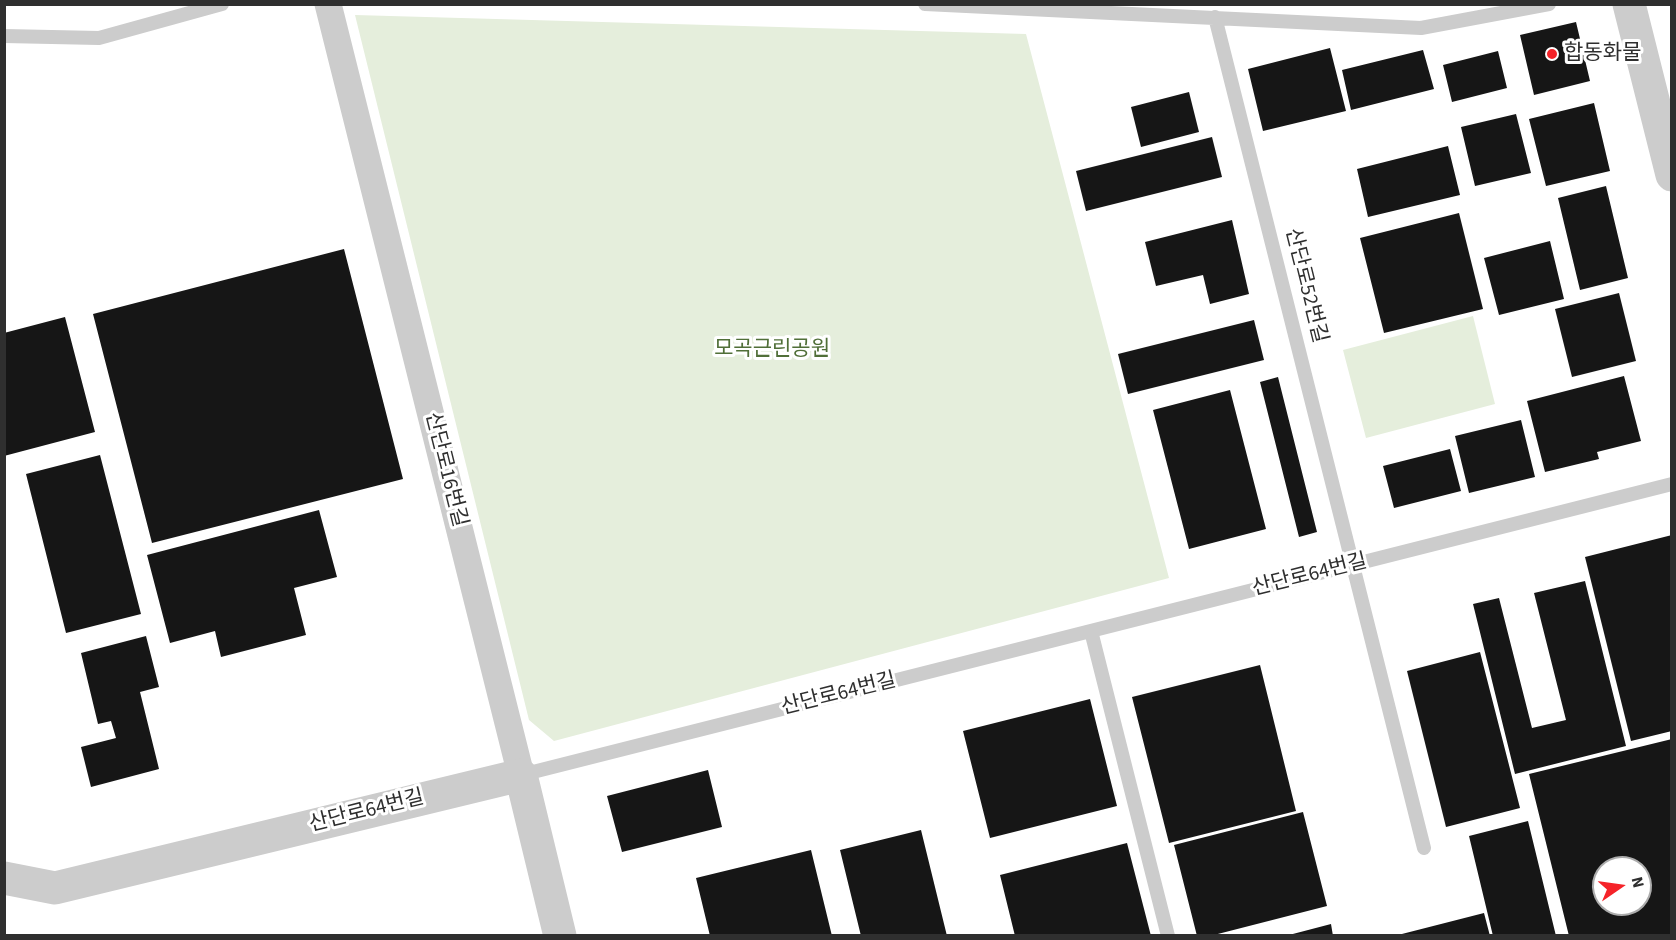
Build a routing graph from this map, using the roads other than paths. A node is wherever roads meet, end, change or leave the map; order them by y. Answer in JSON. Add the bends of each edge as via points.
{"nodes":[{"id":1,"x":222,"y":4,"type":"edge"},
{"id":2,"x":328,"y":4,"type":"edge"},
{"id":3,"x":925,"y":4,"type":"edge"},
{"id":4,"x":1549,"y":4,"type":"edge"},
{"id":5,"x":1629,"y":4,"type":"edge"},
{"id":6,"x":1215,"y":17,"type":"junction"},
{"id":7,"x":4,"y":36,"type":"edge"},
{"id":8,"x":1671,"y":174,"type":"edge"},
{"id":9,"x":1671,"y":484,"type":"edge"},
{"id":10,"x":1353,"y":565,"type":"junction"},
{"id":11,"x":1091,"y":631,"type":"junction"},
{"id":12,"x":521,"y":775,"type":"junction"},
{"id":13,"x":1424,"y":848,"type":"dead end"},
{"id":14,"x":4,"y":878,"type":"edge"},
{"id":15,"x":560,"y":936,"type":"edge"},
{"id":16,"x":1168,"y":936,"type":"edge"}],
"edges":[{"from":1,"to":7,"type":"lane","via":[[99,38]]},
{"from":2,"to":12,"type":"street","name":"산단로16번길"},
{"from":3,"to":6,"type":"lane"},
{"from":4,"to":6,"type":"lane","via":[[1421,28]]},
{"from":5,"to":8,"type":"street"},
{"from":6,"to":10,"type":"lane","name":"산단로52번길"},
{"from":9,"to":10,"type":"lane","name":"산단로64번길"},
{"from":10,"to":11,"type":"lane","name":"산단로64번길"},
{"from":10,"to":13,"type":"lane","name":"산단로52번길"},
{"from":11,"to":12,"type":"lane","name":"산단로64번길"},
{"from":11,"to":16,"type":"lane"},
{"from":12,"to":14,"type":"street","name":"산단로64번길","via":[[55,888]]},
{"from":12,"to":15,"type":"street","name":"산단로16번길"}]}
